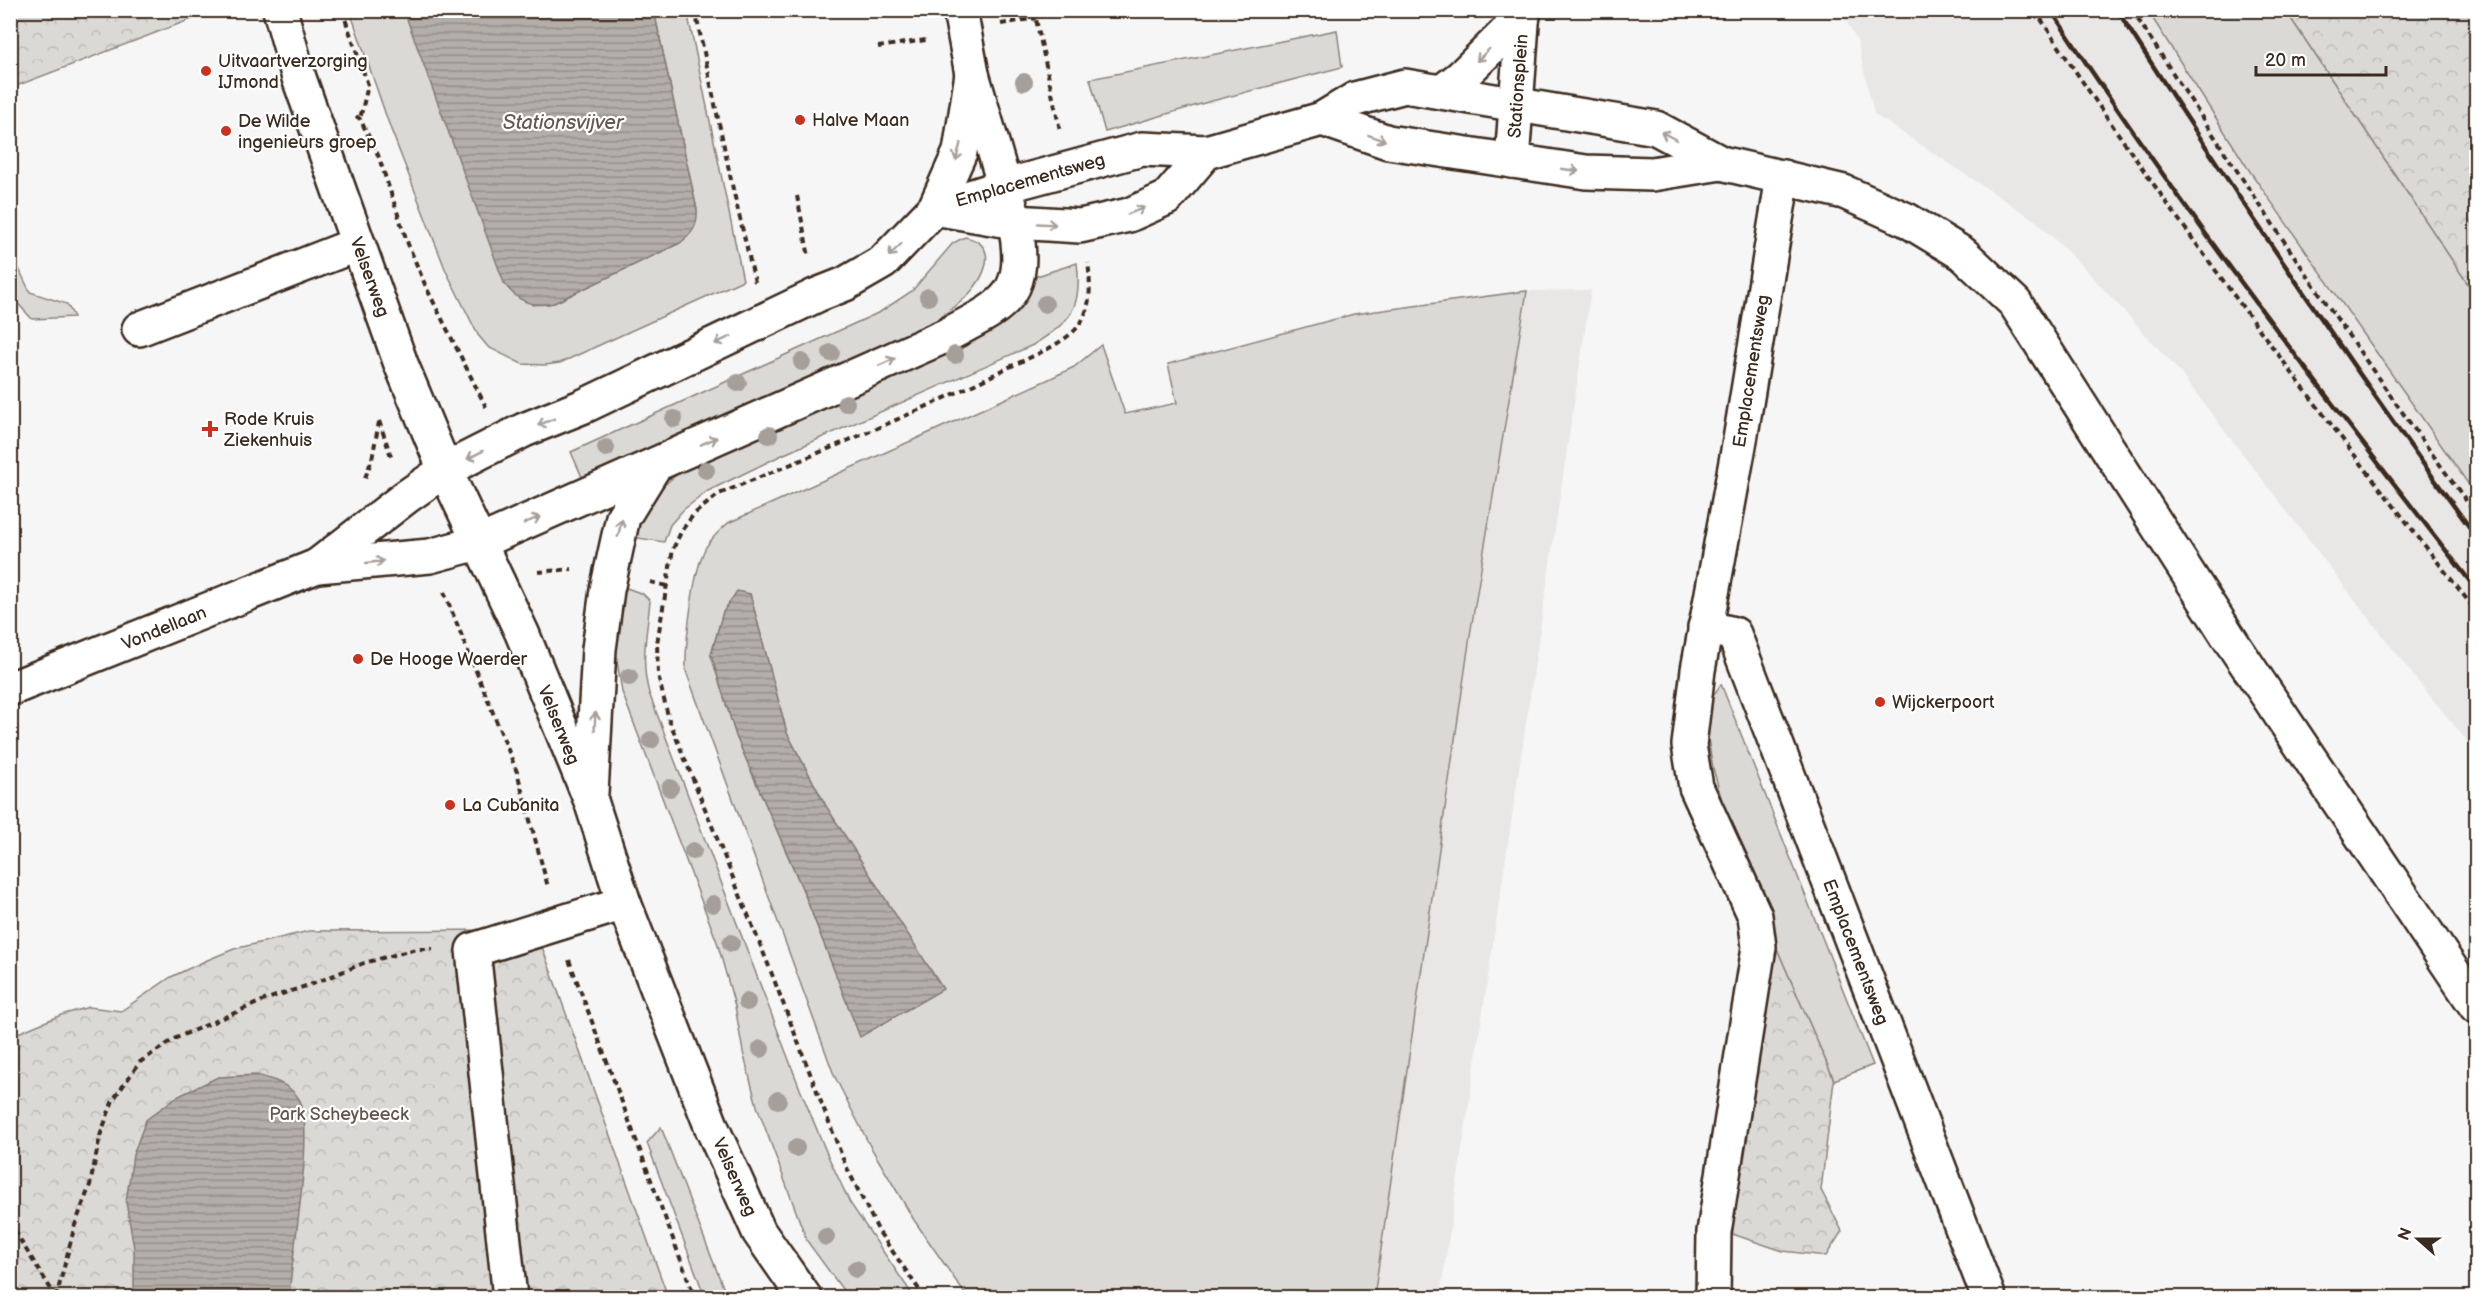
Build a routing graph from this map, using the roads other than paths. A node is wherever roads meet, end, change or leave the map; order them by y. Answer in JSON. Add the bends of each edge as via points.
{"nodes":[{"id":1,"x":280,"y":10,"type":"edge"},
{"id":2,"x":960,"y":10,"type":"edge"},
{"id":3,"x":1523,"y":13,"type":"edge"},
{"id":4,"x":972,"y":74,"type":"junction"},
{"id":5,"x":1442,"y":92,"type":"junction"},
{"id":6,"x":1517,"y":104,"type":"junction"},
{"id":7,"x":1322,"y":119,"type":"junction"},
{"id":8,"x":1206,"y":152,"type":"junction"},
{"id":9,"x":1512,"y":161,"type":"junction"},
{"id":10,"x":1721,"y":163,"type":"junction"},
{"id":11,"x":1783,"y":177,"type":"junction"},
{"id":12,"x":1005,"y":186,"type":"junction"},
{"id":13,"x":935,"y":208,"type":"junction"},
{"id":14,"x":1015,"y":222,"type":"junction"},
{"id":15,"x":358,"y":244,"type":"junction"},
{"id":16,"x":139,"y":329,"type":"dead end"},
{"id":17,"x":656,"y":465,"type":"junction"},
{"id":18,"x":445,"y":470,"type":"junction"},
{"id":19,"x":478,"y":543,"type":"junction"},
{"id":20,"x":317,"y":566,"type":"junction"},
{"id":21,"x":1705,"y":627,"type":"junction"},
{"id":22,"x":10,"y":689,"type":"edge"},
{"id":23,"x":591,"y":801,"type":"junction"},
{"id":24,"x":624,"y":903,"type":"junction"},
{"id":25,"x":2476,"y":1006,"type":"edge"},
{"id":26,"x":510,"y":1298,"type":"edge"},
{"id":27,"x":805,"y":1298,"type":"edge"},
{"id":28,"x":1713,"y":1298,"type":"edge"},
{"id":29,"x":1989,"y":1298,"type":"edge"}],
"edges":[{"from":1,"to":15,"type":"street","name":"Velserweg","via":[[299,78]]},
{"from":2,"to":4,"type":"street"},
{"from":3,"to":5,"type":"street","one_way":true},
{"from":3,"to":6,"type":"street","name":"Stationsplein"},
{"from":4,"to":12,"type":"street"},
{"from":4,"to":13,"type":"street","one_way":true,"via":[[960,152]]},
{"from":5,"to":6,"type":"street","name":"Emplacementsweg"},
{"from":5,"to":7,"type":"street","name":"Emplacementsweg","via":[[1405,87],[1381,91],[1355,99]]},
{"from":6,"to":9,"type":"street","name":"Stationsplein"},
{"from":10,"to":6,"type":"street","name":"Emplacementsweg","one_way":true,"via":[[1656,128]]},
{"from":7,"to":8,"type":"street","name":"Emplacementsweg"},
{"from":7,"to":9,"type":"street","name":"Emplacementsweg","one_way":true,"via":[[1388,142]]},
{"from":8,"to":12,"type":"street","name":"Emplacementsweg","via":[[1142,149]]},
{"from":14,"to":8,"type":"street","name":"Emplacementsweg","one_way":true,"via":[[1080,226],[1129,215],[1167,198]]},
{"from":9,"to":10,"type":"street","name":"Emplacementsweg","one_way":true,"via":[[1586,172],[1652,174]]},
{"from":10,"to":11,"type":"street","name":"Emplacementsweg"},
{"from":11,"to":21,"type":"street","name":"Emplacementsweg"},
{"from":11,"to":25,"type":"street","via":[[1844,192],[1907,220],[1963,254],[2015,303],[2233,644]]},
{"from":12,"to":13,"type":"street","name":"Emplacementsweg"},
{"from":12,"to":14,"type":"street"},
{"from":13,"to":14,"type":"street","name":"Emplacementsweg"},
{"from":13,"to":18,"type":"street","one_way":true,"via":[[883,262],[845,284]]},
{"from":17,"to":14,"type":"street","one_way":true,"via":[[945,336],[998,308],[1009,296],[1016,279],[1019,245]]},
{"from":15,"to":16,"type":"street"},
{"from":15,"to":18,"type":"street","name":"Velserweg","via":[[417,406]]},
{"from":19,"to":17,"type":"street","one_way":true},
{"from":23,"to":17,"type":"street","one_way":true,"via":[[599,649],[607,590],[623,517]]},
{"from":18,"to":19,"type":"street","name":"Velserweg"},
{"from":18,"to":20,"type":"street","name":"Vondellaan"},
{"from":20,"to":19,"type":"street","name":"Vondellaan","one_way":true,"via":[[430,556]]},
{"from":19,"to":23,"type":"street","name":"Velserweg","via":[[522,633]]},
{"from":20,"to":22,"type":"street","name":"Vondellaan"},
{"from":21,"to":28,"type":"street","name":"Emplacementsweg","via":[[1689,745],[1696,787],[1755,916],[1759,947],[1714,1232]]},
{"from":21,"to":29,"type":"street","name":"Emplacementsweg","via":[[1734,634]]},
{"from":23,"to":24,"type":"street","name":"Velserweg"},
{"from":24,"to":26,"type":"street","via":[[472,950]]},
{"from":24,"to":27,"type":"street","name":"Velserweg","via":[[676,1041],[759,1232]]}]}
